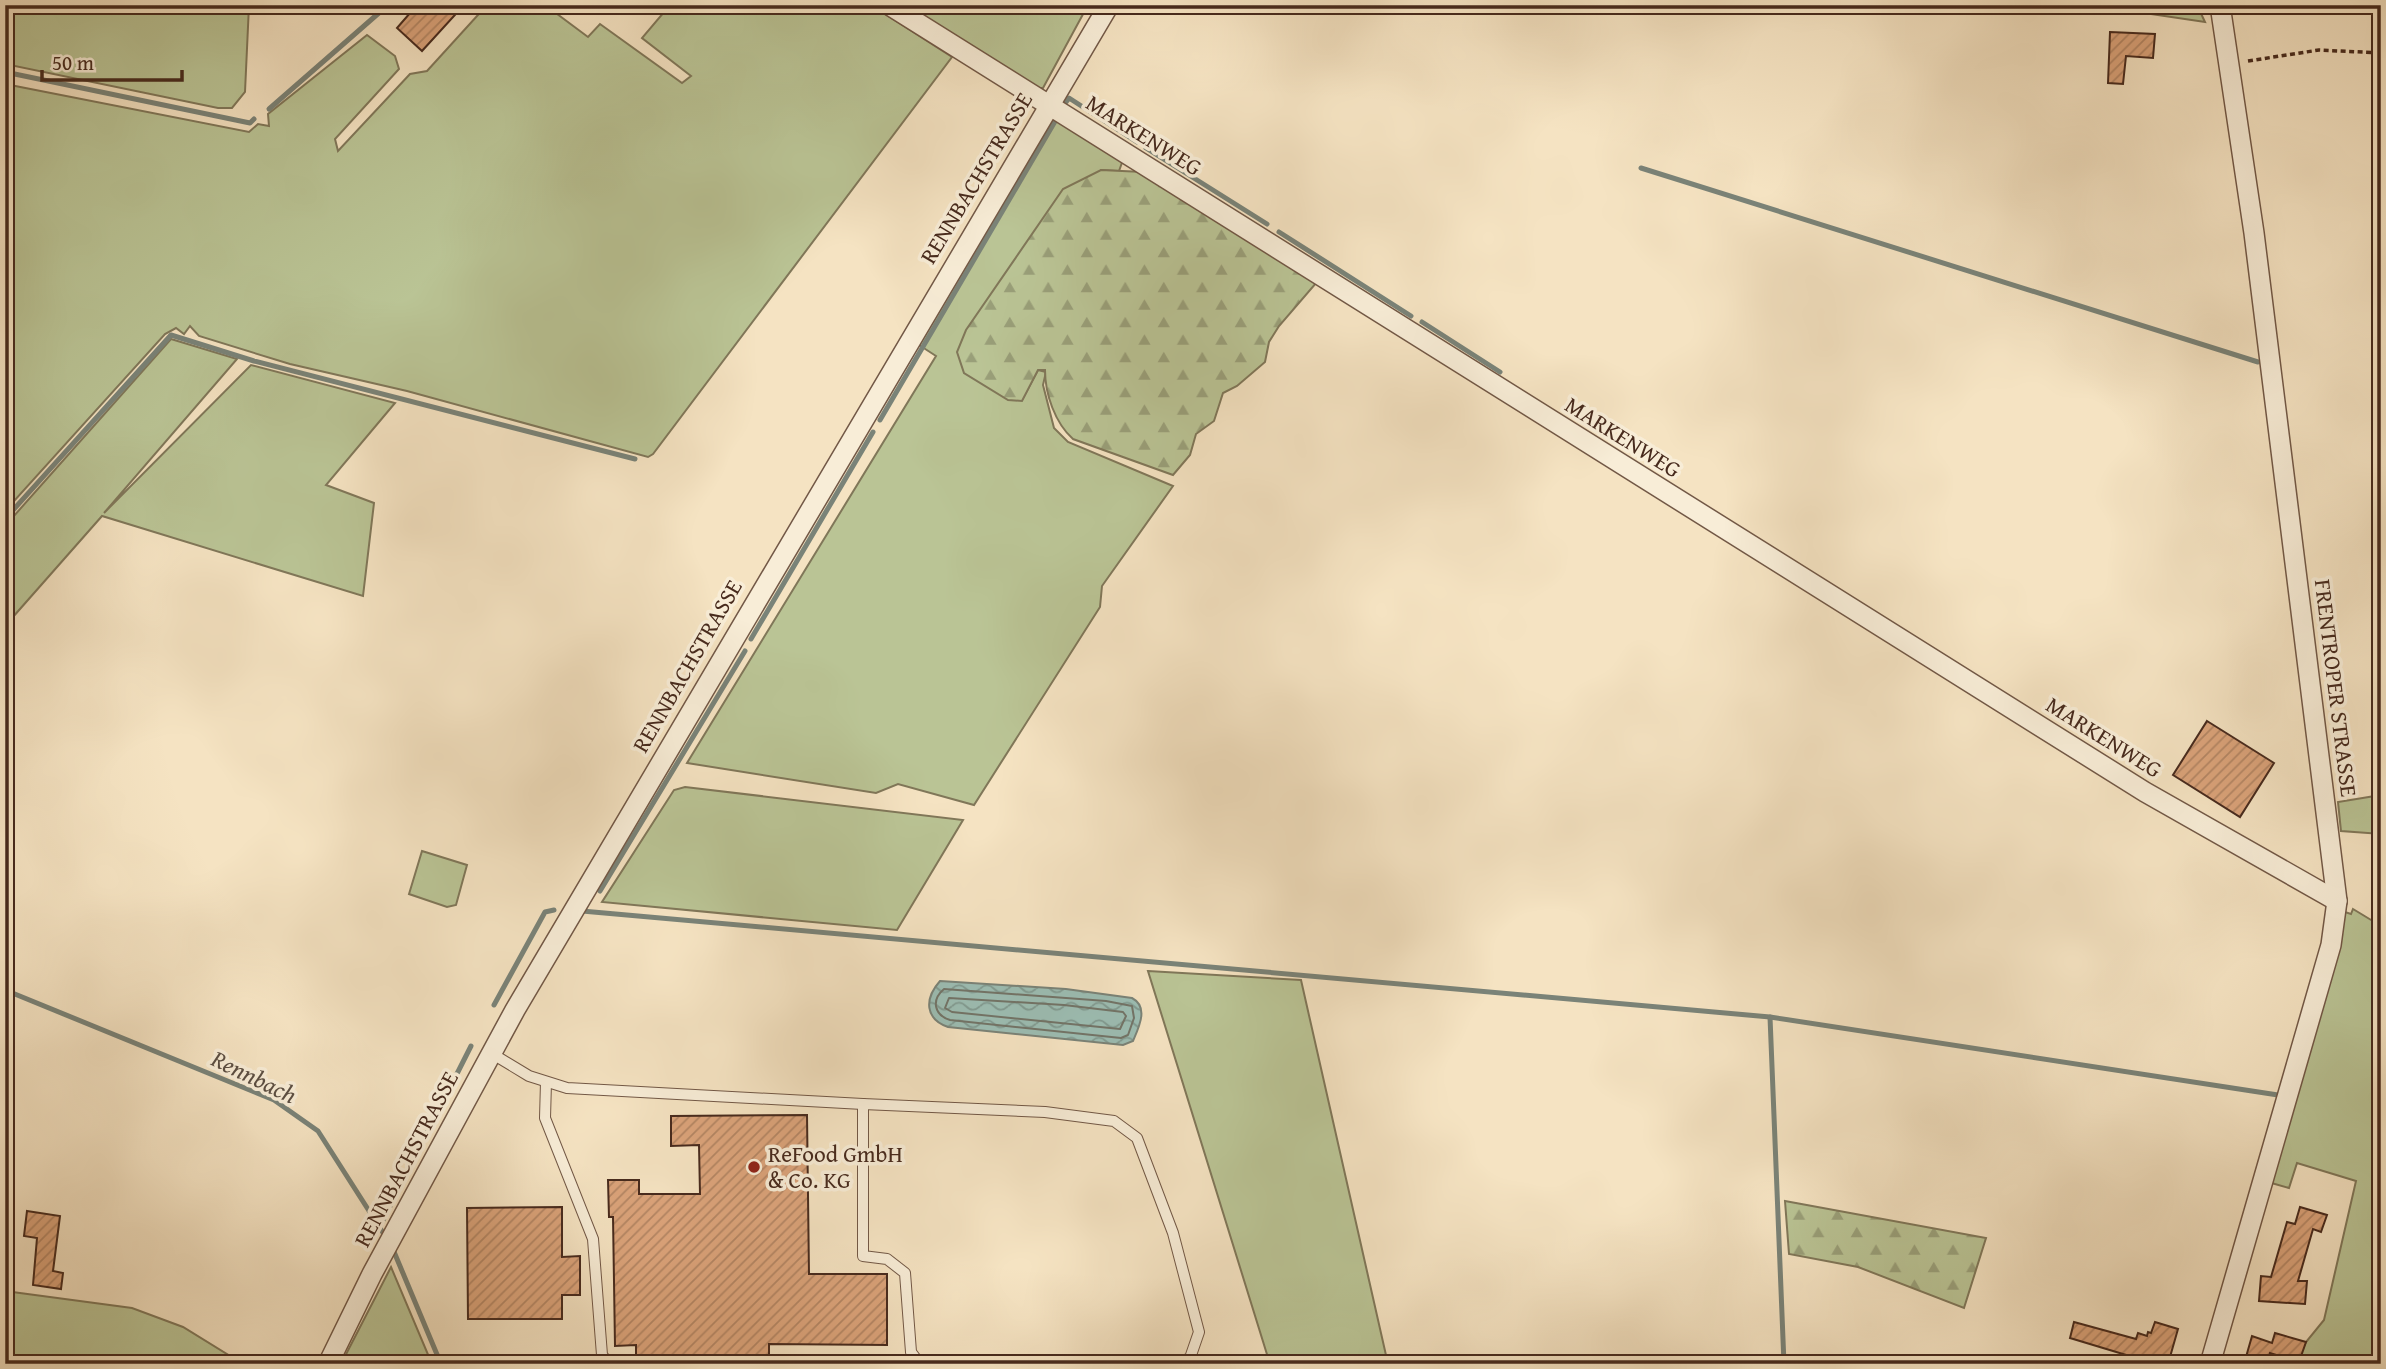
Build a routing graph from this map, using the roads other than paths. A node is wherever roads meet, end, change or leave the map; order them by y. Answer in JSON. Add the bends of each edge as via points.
{"nodes":[{"id":1,"x":889,"y":5,"type":"edge"},
{"id":2,"x":1109,"y":5,"type":"edge"},
{"id":3,"x":2220,"y":5,"type":"edge"},
{"id":4,"x":1049,"y":104,"type":"junction"},
{"id":5,"x":2337,"y":901,"type":"junction"},
{"id":6,"x":491,"y":1053,"type":"junction"},
{"id":7,"x":546,"y":1082,"type":"junction"},
{"id":8,"x":863,"y":1104,"type":"junction"},
{"id":9,"x":328,"y":1364,"type":"edge"},
{"id":10,"x":609,"y":1364,"type":"edge"},
{"id":11,"x":920,"y":1364,"type":"edge"},
{"id":12,"x":1176,"y":1364,"type":"edge"},
{"id":13,"x":2210,"y":1364,"type":"edge"}],
"edges":[{"from":1,"to":4,"type":"street","name":"MARKENWEG"},
{"from":2,"to":4,"type":"street","name":"RENNBACHSTRASSE"},
{"from":3,"to":5,"type":"street","name":"FRENTROPER STRASSE"},
{"from":4,"to":5,"type":"street","name":"MARKENWEG","via":[[2145,792]]},
{"from":4,"to":6,"type":"street","name":"RENNBACHSTRASSE"},
{"from":5,"to":13,"type":"street","name":"FRENTROPER STRASSE","via":[[2331,945]]},
{"from":6,"to":7,"type":"lane"},
{"from":6,"to":9,"type":"street","name":"RENNBACHSTRASSE"},
{"from":7,"to":8,"type":"lane","via":[[599,1091]]},
{"from":7,"to":10,"type":"lane","via":[[545,1118],[593,1239],[602,1355]]},
{"from":8,"to":11,"type":"lane","via":[[863,1256],[887,1259],[905,1273],[911,1352]]},
{"from":8,"to":12,"type":"lane","via":[[1045,1112],[1114,1121],[1137,1138],[1173,1233],[1199,1332],[1190,1358]]}]}
